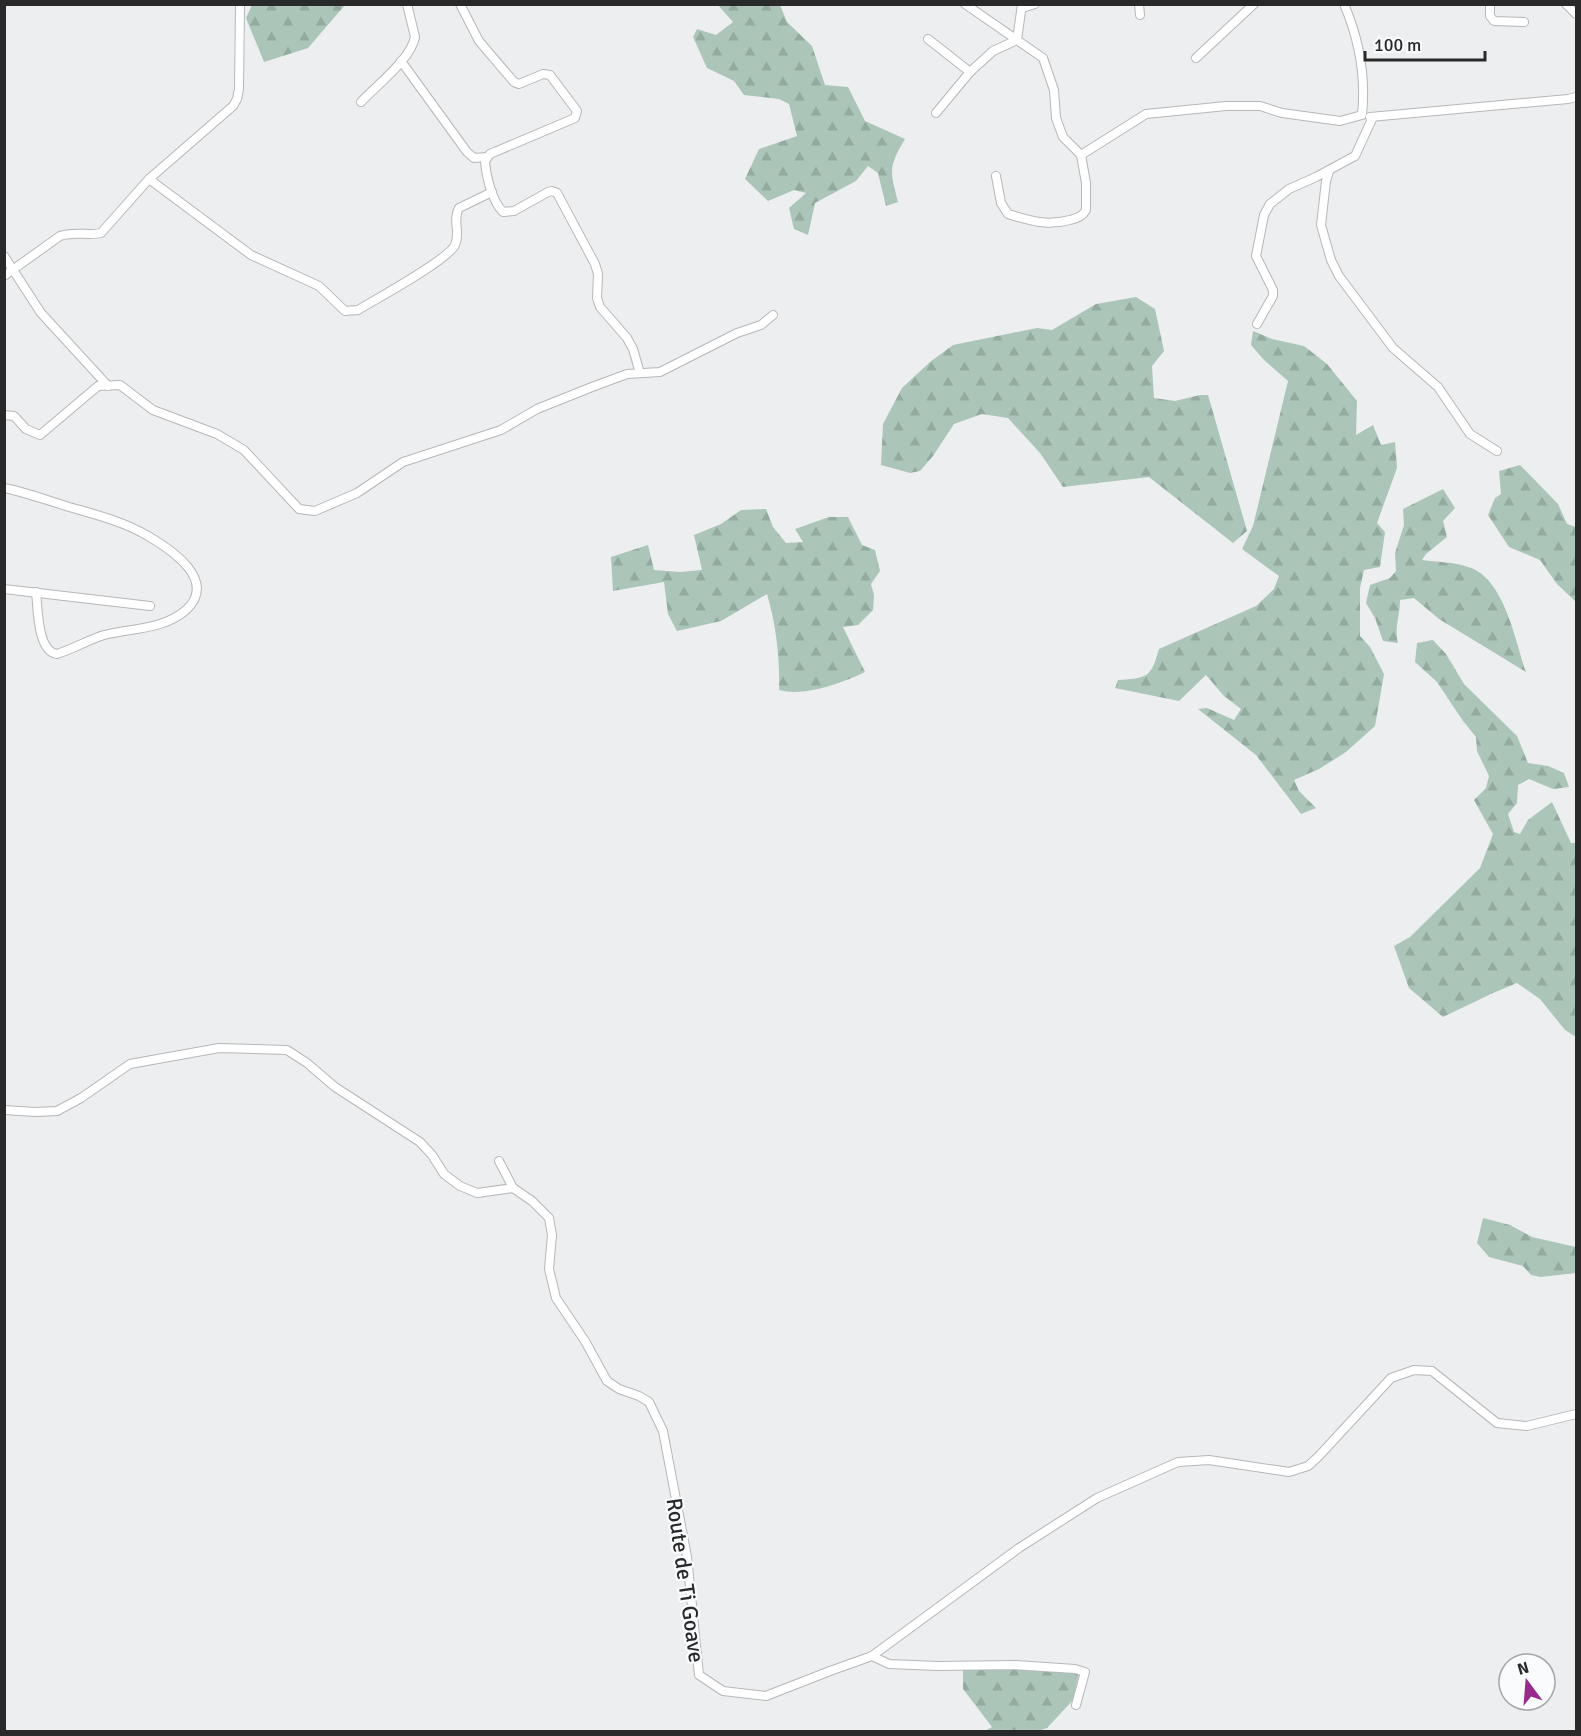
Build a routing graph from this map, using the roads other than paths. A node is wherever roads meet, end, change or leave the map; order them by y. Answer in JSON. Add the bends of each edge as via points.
{"nodes":[{"id":1,"x":240,"y":4,"type":"edge"},
{"id":2,"x":407,"y":4,"type":"edge"},
{"id":3,"x":460,"y":4,"type":"edge"},
{"id":4,"x":965,"y":4,"type":"edge"},
{"id":5,"x":1035,"y":4,"type":"edge"},
{"id":6,"x":1139,"y":4,"type":"edge"},
{"id":7,"x":1254,"y":4,"type":"edge"},
{"id":8,"x":1344,"y":4,"type":"edge"},
{"id":9,"x":1490,"y":4,"type":"edge"},
{"id":10,"x":1566,"y":4,"type":"edge"},
{"id":11,"x":1022,"y":6,"type":"edge"},
{"id":12,"x":1576,"y":14,"type":"edge"},
{"id":13,"x":1140,"y":15,"type":"dead end"},
{"id":14,"x":1524,"y":22,"type":"dead end"},
{"id":15,"x":928,"y":39,"type":"dead end"},
{"id":16,"x":1017,"y":40,"type":"junction"},
{"id":17,"x":1196,"y":58,"type":"dead end"},
{"id":18,"x":401,"y":61,"type":"junction"},
{"id":19,"x":970,"y":72,"type":"junction"},
{"id":20,"x":1576,"y":97,"type":"edge"},
{"id":21,"x":361,"y":102,"type":"dead end"},
{"id":22,"x":936,"y":113,"type":"dead end"},
{"id":23,"x":1362,"y":115,"type":"junction"},
{"id":24,"x":1373,"y":117,"type":"junction"},
{"id":25,"x":1081,"y":155,"type":"junction"},
{"id":26,"x":487,"y":157,"type":"junction"},
{"id":27,"x":1329,"y":171,"type":"junction"},
{"id":28,"x":996,"y":176,"type":"dead end"},
{"id":29,"x":149,"y":179,"type":"junction"},
{"id":30,"x":492,"y":192,"type":"junction"},
{"id":31,"x":4,"y":256,"type":"edge"},
{"id":32,"x":12,"y":269,"type":"junction"},
{"id":33,"x":4,"y":276,"type":"edge"},
{"id":34,"x":773,"y":315,"type":"dead end"},
{"id":35,"x":1257,"y":324,"type":"dead end"},
{"id":36,"x":640,"y":373,"type":"junction"},
{"id":37,"x":108,"y":386,"type":"junction"},
{"id":38,"x":4,"y":415,"type":"edge"},
{"id":39,"x":1497,"y":451,"type":"dead end"},
{"id":40,"x":4,"y":488,"type":"edge"},
{"id":41,"x":4,"y":589,"type":"edge"},
{"id":42,"x":36,"y":592,"type":"junction"},
{"id":43,"x":150,"y":606,"type":"dead end"},
{"id":44,"x":4,"y":1110,"type":"edge"},
{"id":45,"x":499,"y":1161,"type":"dead end"},
{"id":46,"x":513,"y":1188,"type":"junction"},
{"id":47,"x":1576,"y":1414,"type":"edge"},
{"id":48,"x":872,"y":1656,"type":"junction"},
{"id":49,"x":1076,"y":1705,"type":"dead end"}],
"edges":[{"from":1,"to":29,"type":"street","via":[[237,99]]},
{"from":2,"to":18,"type":"street","via":[[415,37]]},
{"from":3,"to":26,"type":"street","via":[[479,41],[514,82],[549,75],[578,114]]},
{"from":4,"to":16,"type":"street"},
{"from":5,"to":11,"type":"street"},
{"from":6,"to":13,"type":"street"},
{"from":7,"to":17,"type":"street"},
{"from":8,"to":23,"type":"street","via":[[1360,58]]},
{"from":9,"to":14,"type":"street","via":[[1494,21]]},
{"from":10,"to":12,"type":"street"},
{"from":11,"to":16,"type":"street"},
{"from":15,"to":19,"type":"street"},
{"from":16,"to":19,"type":"street","via":[[993,51]]},
{"from":16,"to":25,"type":"street","via":[[1043,58],[1063,137]]},
{"from":18,"to":21,"type":"street"},
{"from":18,"to":26,"type":"street","via":[[467,152],[474,158]]},
{"from":19,"to":22,"type":"street"},
{"from":20,"to":24,"type":"street"},
{"from":23,"to":24,"type":"street"},
{"from":23,"to":25,"type":"street","via":[[1340,121],[1260,106],[1146,114]]},
{"from":24,"to":27,"type":"street","via":[[1355,156]]},
{"from":25,"to":28,"type":"street","via":[[1086,210],[1080,217],[1054,224],[1008,214],[1001,202]]},
{"from":26,"to":30,"type":"street","via":[[484,161]]},
{"from":27,"to":35,"type":"street","via":[[1289,189],[1266,208],[1256,256],[1271,283],[1273,296]]},
{"from":27,"to":39,"type":"street","via":[[1321,225],[1339,276],[1393,348],[1438,387],[1470,434]]},
{"from":29,"to":30,"type":"street","via":[[251,255],[320,286],[341,309],[351,312],[452,250],[457,241],[459,208]]},
{"from":29,"to":32,"type":"street","via":[[101,233],[60,236]]},
{"from":30,"to":36,"type":"street","via":[[500,209],[508,213],[548,192],[556,194],[595,264],[600,307],[627,338]]},
{"from":31,"to":32,"type":"street"},
{"from":32,"to":33,"type":"street"},
{"from":32,"to":37,"type":"street","via":[[41,313]]},
{"from":34,"to":36,"type":"street","via":[[761,325],[660,372]]},
{"from":36,"to":37,"type":"street","via":[[627,374],[537,409],[501,430],[403,462],[357,493],[315,511],[299,509],[244,450],[217,434],[153,410],[120,385]]},
{"from":37,"to":38,"type":"street","via":[[98,386],[40,435],[26,429],[14,416]]},
{"from":40,"to":42,"type":"street","via":[[84,511],[147,535],[190,570],[198,593],[184,611],[166,622],[103,635],[52,654],[39,626]]},
{"from":41,"to":42,"type":"street"},
{"from":42,"to":43,"type":"street"},
{"from":44,"to":46,"type":"street","via":[[57,1111],[130,1064],[219,1048],[287,1050],[335,1087],[420,1142],[444,1173],[460,1186],[477,1193]]},
{"from":45,"to":46,"type":"street"},
{"from":46,"to":48,"type":"street","name":"Route de Ti Goave","via":[[549,1218],[549,1269],[556,1298],[607,1381],[649,1402],[663,1431],[687,1557],[699,1675],[723,1691],[766,1696]]},
{"from":47,"to":48,"type":"street","name":"Route de Ti Goave","via":[[1527,1426],[1497,1423],[1432,1371],[1414,1370],[1391,1378],[1308,1466],[1289,1472],[1209,1460],[1178,1462],[1087,1505],[1019,1548]]},
{"from":48,"to":49,"type":"street","via":[[889,1664],[1075,1669],[1085,1672]]}]}
